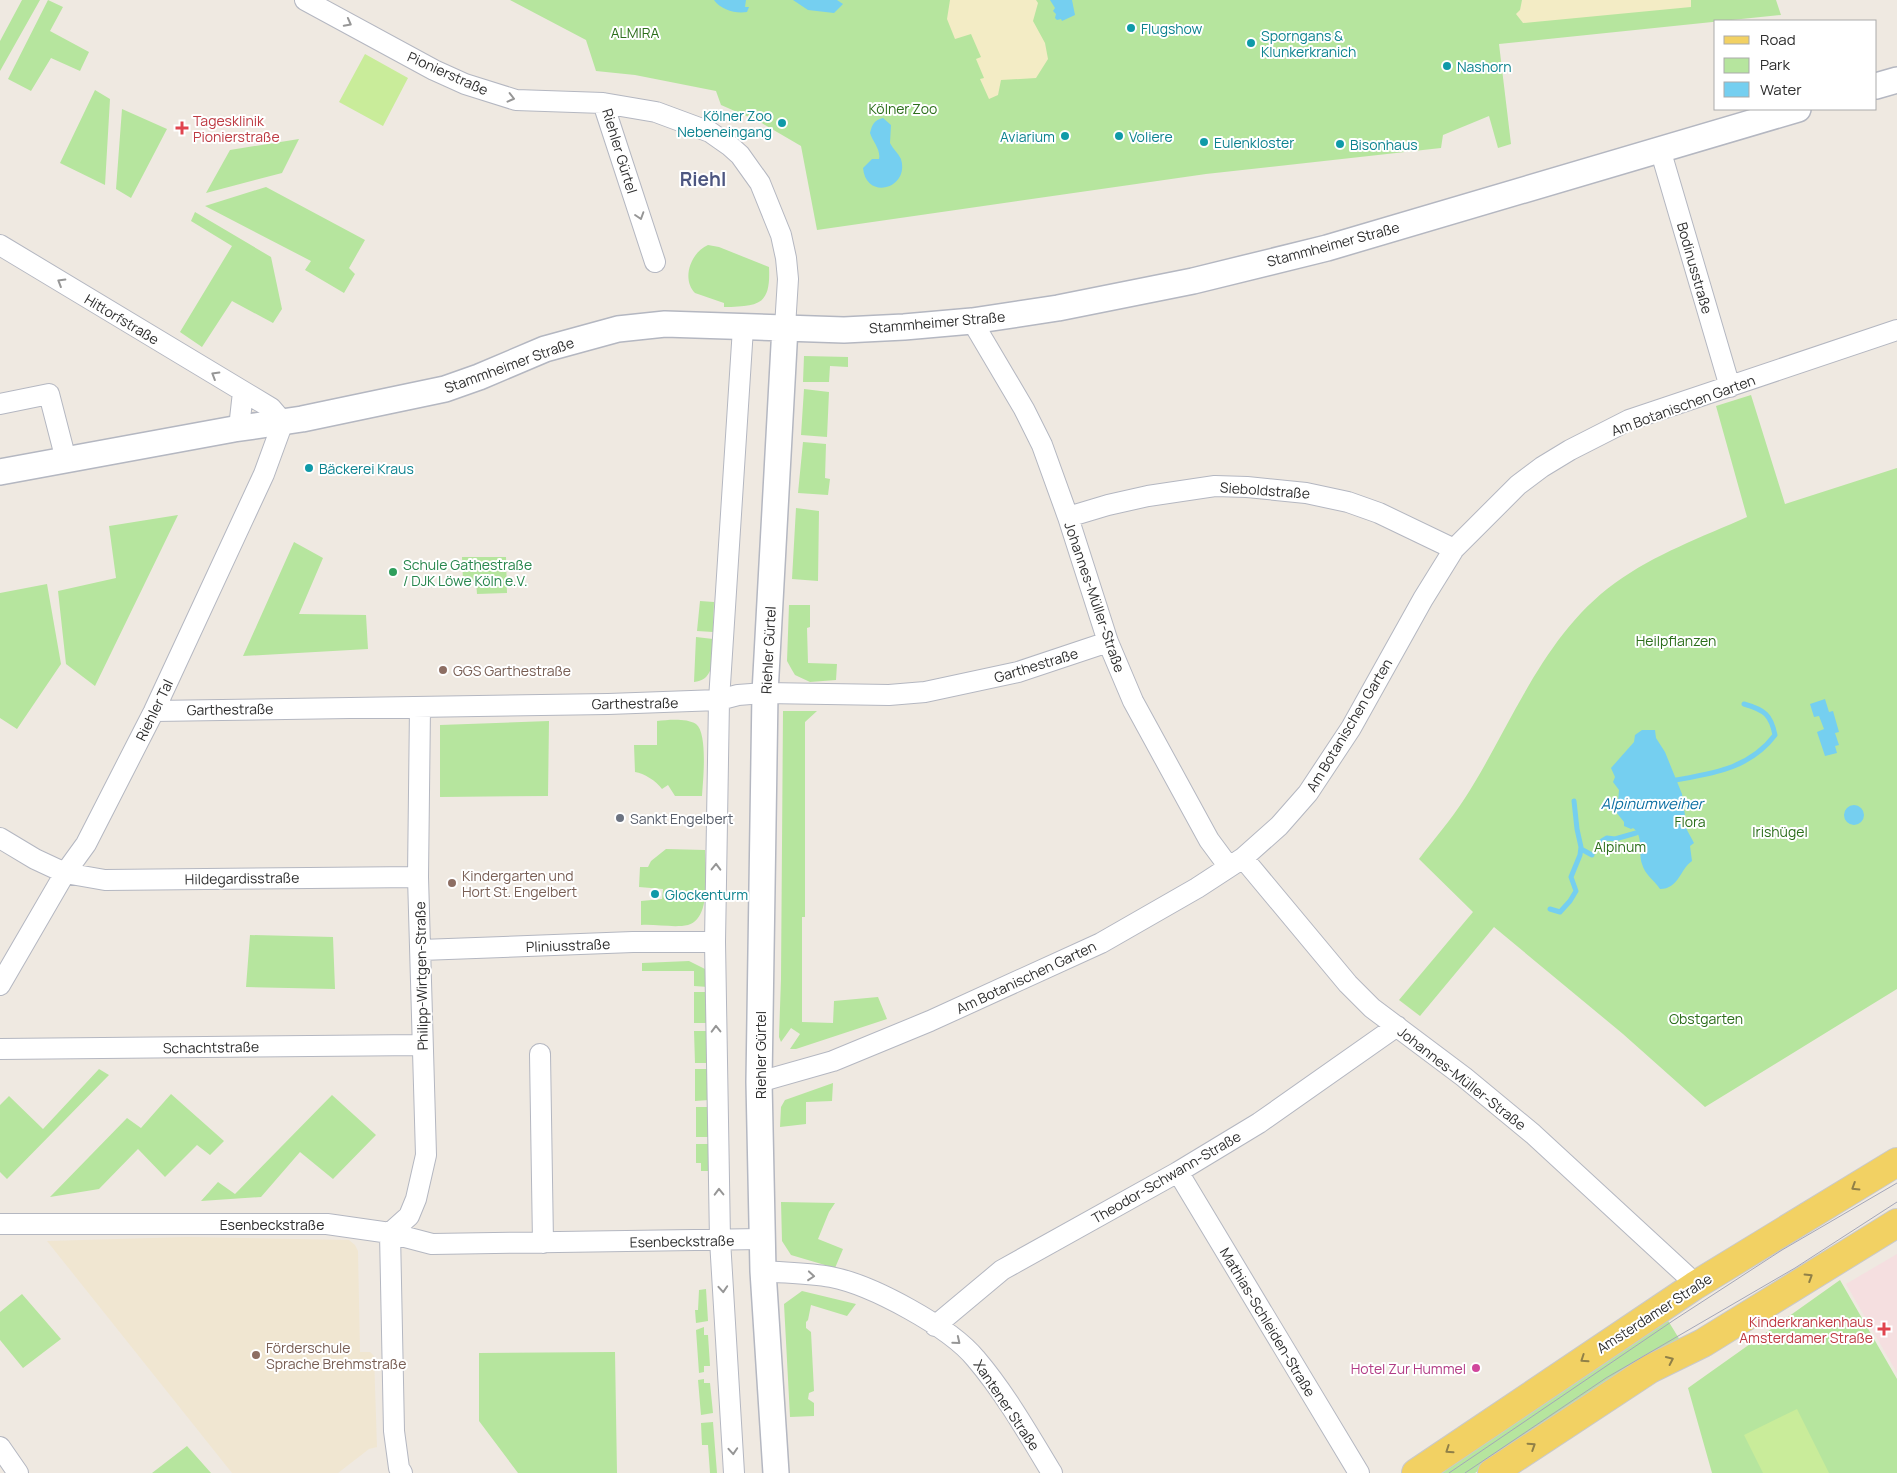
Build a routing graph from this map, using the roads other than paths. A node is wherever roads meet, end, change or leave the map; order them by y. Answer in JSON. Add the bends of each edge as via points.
{"nodes":[{"id":1,"x":305,"y":0,"type":"edge"},
{"id":2,"x":1897,"y":80,"type":"edge"},
{"id":3,"x":1877,"y":86,"type":"edge"},
{"id":4,"x":603,"y":103,"type":"junction"},
{"id":5,"x":1795,"y":110,"type":"edge"},
{"id":6,"x":1660,"y":149,"type":"junction"},
{"id":7,"x":0,"y":245,"type":"edge"},
{"id":8,"x":652,"y":254,"type":"dead end"},
{"id":9,"x":972,"y":321,"type":"junction"},
{"id":10,"x":785,"y":327,"type":"junction"},
{"id":11,"x":742,"y":328,"type":"junction"},
{"id":12,"x":1897,"y":330,"type":"edge"},
{"id":13,"x":1730,"y":386,"type":"junction"},
{"id":14,"x":244,"y":392,"type":"junction"},
{"id":15,"x":0,"y":404,"type":"edge"},
{"id":16,"x":283,"y":422,"type":"junction"},
{"id":17,"x":239,"y":428,"type":"junction"},
{"id":18,"x":66,"y":460,"type":"junction"},
{"id":19,"x":0,"y":472,"type":"edge"},
{"id":20,"x":1068,"y":517,"type":"junction"},
{"id":21,"x":1454,"y":549,"type":"junction"},
{"id":22,"x":1108,"y":642,"type":"junction"},
{"id":23,"x":766,"y":693,"type":"junction"},
{"id":24,"x":719,"y":700,"type":"junction"},
{"id":25,"x":420,"y":707,"type":"junction"},
{"id":26,"x":154,"y":711,"type":"junction"},
{"id":27,"x":0,"y":838,"type":"edge"},
{"id":28,"x":1236,"y":862,"type":"junction"},
{"id":29,"x":65,"y":873,"type":"junction"},
{"id":30,"x":418,"y":877,"type":"junction"},
{"id":31,"x":715,"y":942,"type":"junction"},
{"id":32,"x":421,"y":950,"type":"junction"},
{"id":33,"x":0,"y":985,"type":"edge"},
{"id":34,"x":1397,"y":1026,"type":"junction"},
{"id":35,"x":422,"y":1045,"type":"junction"},
{"id":36,"x":0,"y":1049,"type":"edge"},
{"id":37,"x":540,"y":1054,"type":"dead end"},
{"id":38,"x":759,"y":1082,"type":"junction"},
{"id":39,"x":1897,"y":1162,"type":"edge"},
{"id":40,"x":1178,"y":1172,"type":"junction"},
{"id":41,"x":1897,"y":1223,"type":"edge"},
{"id":42,"x":0,"y":1224,"type":"edge"},
{"id":43,"x":390,"y":1233,"type":"junction"},
{"id":44,"x":762,"y":1239,"type":"junction"},
{"id":45,"x":720,"y":1240,"type":"junction"},
{"id":46,"x":543,"y":1243,"type":"junction"},
{"id":47,"x":763,"y":1271,"type":"junction"},
{"id":48,"x":1694,"y":1286,"type":"junction"},
{"id":49,"x":935,"y":1326,"type":"junction"},
{"id":50,"x":0,"y":1447,"type":"edge"},
{"id":51,"x":18,"y":1473,"type":"edge"},
{"id":52,"x":402,"y":1473,"type":"edge"},
{"id":53,"x":734,"y":1473,"type":"edge"},
{"id":54,"x":776,"y":1473,"type":"edge"},
{"id":55,"x":1052,"y":1473,"type":"edge"},
{"id":56,"x":1359,"y":1473,"type":"edge"},
{"id":57,"x":1416,"y":1473,"type":"edge"},
{"id":58,"x":1492,"y":1473,"type":"edge"}],
"edges":[{"from":1,"to":4,"type":"street","name":"Pionierstraße","one_way":true,"via":[[465,84],[516,100]]},
{"from":2,"to":3,"type":"street"},
{"from":4,"to":8,"type":"street","name":"Riehler Gürtel","one_way":true},
{"from":4,"to":10,"type":"street","name":"Riehler Gürtel","via":[[656,112],[684,122],[710,132],[740,155],[760,183],[781,235],[788,279]]},
{"from":5,"to":6,"type":"street","name":"Stammheimer Straße"},
{"from":6,"to":9,"type":"street","name":"Stammheimer Straße","via":[[1327,248],[1212,277],[1058,308]]},
{"from":6,"to":13,"type":"street","name":"Bodinusstraße"},
{"from":14,"to":7,"type":"street","name":"Hittorfstraße","one_way":true},
{"from":9,"to":10,"type":"street","name":"Stammheimer Straße","via":[[855,330]]},
{"from":9,"to":20,"type":"street","name":"Johannes-Müller-Straße","via":[[1033,426]]},
{"from":10,"to":11,"type":"street","name":"Stammheimer Straße"},
{"from":10,"to":23,"type":"street","name":"Riehler Gürtel"},
{"from":11,"to":16,"type":"street","name":"Stammheimer Straße","via":[[665,324],[618,329],[546,349],[446,389]]},
{"from":11,"to":24,"type":"street"},
{"from":12,"to":13,"type":"street","name":"Am Botanischen Garten"},
{"from":13,"to":21,"type":"street","name":"Am Botanischen Garten","via":[[1629,420],[1570,450],[1518,485]]},
{"from":14,"to":16,"type":"street","name":"Hittorfstraße","via":[[272,408]]},
{"from":14,"to":17,"type":"street"},
{"from":15,"to":18,"type":"street","via":[[49,394]]},
{"from":16,"to":17,"type":"street","name":"Stammheimer Straße"},
{"from":16,"to":26,"type":"street","name":"Riehler Tal","via":[[264,474]]},
{"from":17,"to":18,"type":"street","name":"Stammheimer Straße"},
{"from":18,"to":19,"type":"street","name":"Stammheimer Straße"},
{"from":20,"to":21,"type":"street","name":"Sieboldstraße","via":[[1148,496],[1215,486],[1248,486],[1348,502],[1379,513]]},
{"from":20,"to":22,"type":"street","name":"Johannes-Müller-Straße"},
{"from":21,"to":28,"type":"street","name":"Am Botanischen Garten","via":[[1350,728],[1308,793],[1279,826]]},
{"from":22,"to":23,"type":"street","name":"Garthestraße","via":[[1018,672],[925,692],[889,695]]},
{"from":22,"to":28,"type":"street","name":"Johannes-Müller-Straße","via":[[1133,700],[1209,840]]},
{"from":23,"to":24,"type":"street","name":"Garthestraße"},
{"from":23,"to":38,"type":"street","name":"Riehler Gürtel"},
{"from":24,"to":25,"type":"street","name":"Garthestraße"},
{"from":31,"to":24,"type":"street","one_way":true},
{"from":25,"to":26,"type":"street","name":"Garthestraße"},
{"from":25,"to":30,"type":"street","name":"Philipp-Wirtgen-Straße"},
{"from":26,"to":29,"type":"street","name":"Riehler Tal","via":[[86,844]]},
{"from":27,"to":29,"type":"street","name":"Hildegardisstraße"},
{"from":28,"to":34,"type":"street","name":"Johannes-Müller-Straße","via":[[1348,984],[1372,1008]]},
{"from":28,"to":38,"type":"street","name":"Am Botanischen Garten","via":[[1100,943],[930,1021],[833,1061]]},
{"from":29,"to":30,"type":"street","name":"Hildegardisstraße","via":[[105,880]]},
{"from":29,"to":33,"type":"street","name":"Riehler Tal"},
{"from":30,"to":32,"type":"street","name":"Philipp-Wirtgen-Straße"},
{"from":31,"to":32,"type":"street","name":"Pliniusstraße"},
{"from":45,"to":31,"type":"street","one_way":true},
{"from":32,"to":35,"type":"street","name":"Philipp-Wirtgen-Straße"},
{"from":34,"to":40,"type":"street","name":"Theodor-Schwann-Straße","via":[[1259,1123]]},
{"from":34,"to":48,"type":"street","name":"Johannes-Müller-Straße","via":[[1533,1134],[1686,1275]]},
{"from":35,"to":36,"type":"street","name":"Schachtstraße"},
{"from":35,"to":43,"type":"street","name":"Philipp-Wirtgen-Straße","via":[[426,1155],[409,1216]]},
{"from":37,"to":46,"type":"street"},
{"from":38,"to":44,"type":"street","name":"Riehler Gürtel"},
{"from":39,"to":48,"type":"main road","name":"Amsterdamer Straße","one_way":true},
{"from":40,"to":49,"type":"street","name":"Theodor-Schwann-Straße","via":[[1002,1270]]},
{"from":40,"to":56,"type":"street","name":"Mathias-Schleiden-Straße"},
{"from":58,"to":41,"type":"main road","one_way":true,"via":[[1650,1368],[1703,1343]]},
{"from":42,"to":43,"type":"street","name":"Esenbeckstraße","via":[[327,1224]]},
{"from":43,"to":46,"type":"street","name":"Esenbeckstraße","via":[[432,1244]]},
{"from":43,"to":52,"type":"street","via":[[394,1431]]},
{"from":44,"to":45,"type":"street","name":"Esenbeckstraße"},
{"from":44,"to":47,"type":"street","name":"Riehler Gürtel"},
{"from":45,"to":46,"type":"street","name":"Esenbeckstraße"},
{"from":45,"to":53,"type":"street","one_way":true},
{"from":47,"to":49,"type":"street","name":"Xantener Straße","one_way":true,"via":[[832,1278],[889,1298]]},
{"from":47,"to":54,"type":"street","name":"Riehler Gürtel"},
{"from":48,"to":57,"type":"main road","name":"Amsterdamer Straße","one_way":true},
{"from":49,"to":55,"type":"street","name":"Xantener Straße","one_way":true,"via":[[975,1357],[1006,1399]]},
{"from":50,"to":51,"type":"street"}]}
